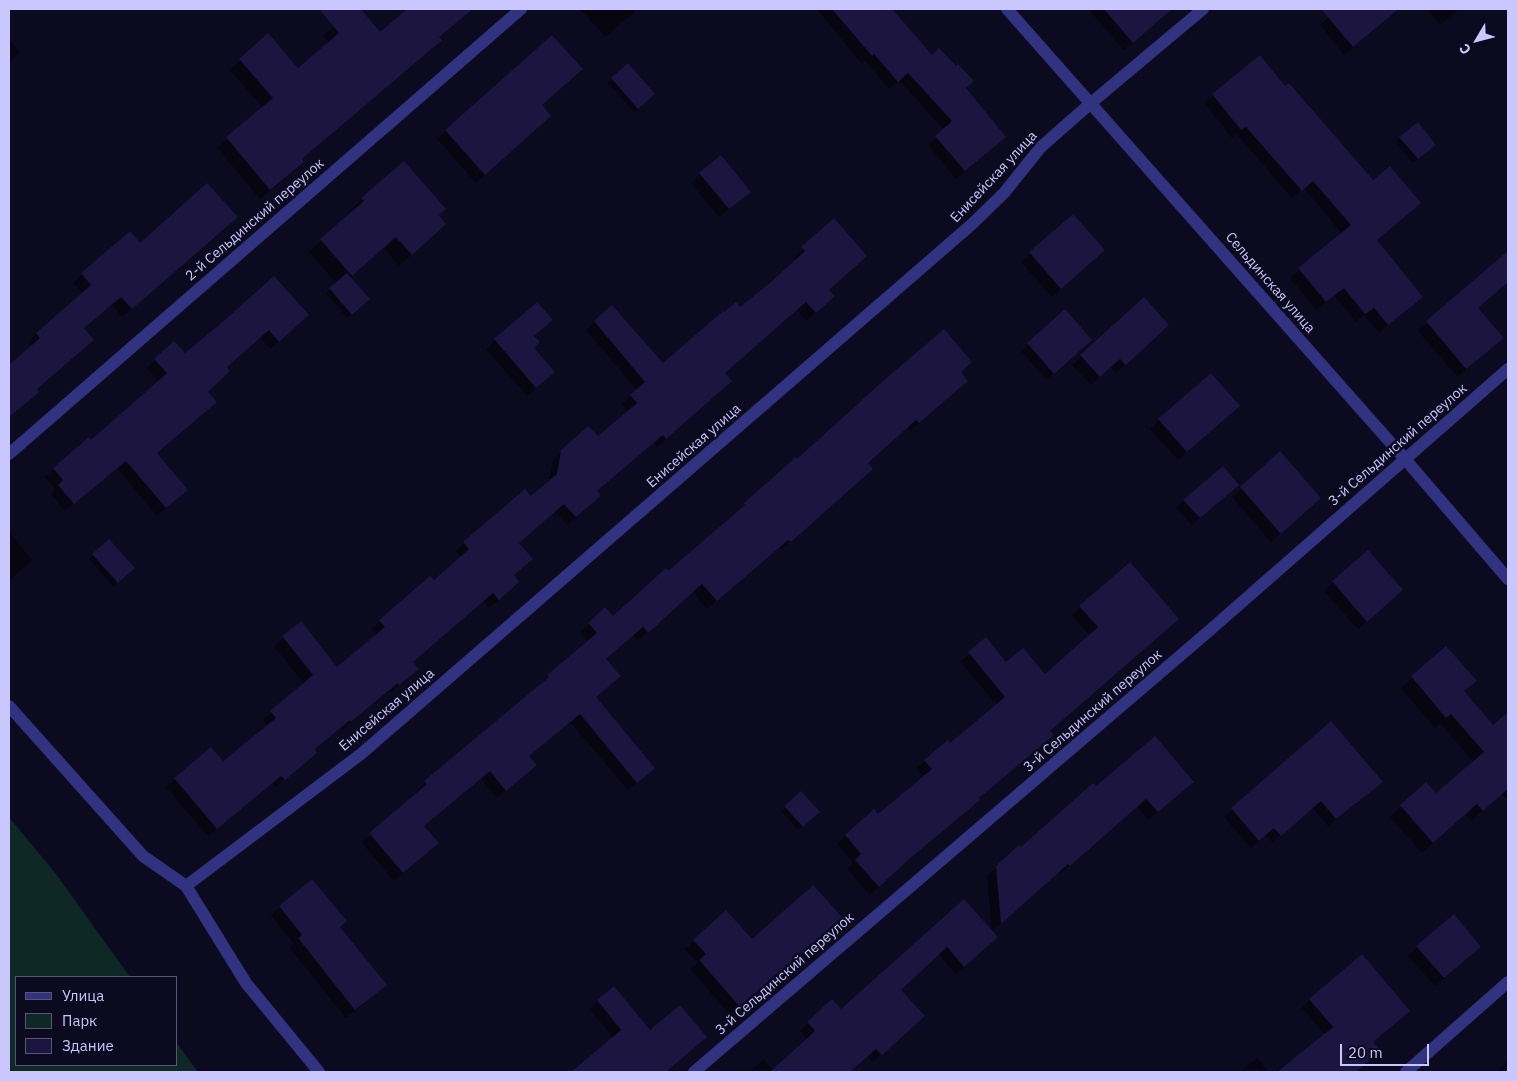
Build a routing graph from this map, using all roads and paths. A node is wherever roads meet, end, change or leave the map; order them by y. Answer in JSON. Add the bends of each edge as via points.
{"nodes":[{"id":1,"x":522,"y":9,"type":"edge"},
{"id":2,"x":1007,"y":9,"type":"edge"},
{"id":3,"x":1203,"y":9,"type":"edge"},
{"id":4,"x":1091,"y":103,"type":"junction"},
{"id":5,"x":1508,"y":369,"type":"edge"},
{"id":6,"x":9,"y":454,"type":"edge"},
{"id":7,"x":1405,"y":459,"type":"junction"},
{"id":8,"x":1508,"y":579,"type":"edge"},
{"id":9,"x":9,"y":706,"type":"edge"},
{"id":10,"x":186,"y":886,"type":"junction"},
{"id":11,"x":1508,"y":982,"type":"edge"},
{"id":12,"x":319,"y":1072,"type":"edge"},
{"id":13,"x":694,"y":1072,"type":"edge"},
{"id":14,"x":1406,"y":1072,"type":"edge"}],
"edges":[{"from":1,"to":6,"type":"street","name":"2-й Сельдинский переулок"},
{"from":2,"to":4,"type":"street","name":"Сельдинская улица"},
{"from":3,"to":4,"type":"street","name":"Енисейская улица"},
{"from":4,"to":7,"type":"street","name":"Сельдинская улица"},
{"from":4,"to":10,"type":"street","name":"Енисейская улица","via":[[1041,147],[1004,193],[971,225],[361,754]]},
{"from":5,"to":7,"type":"street","name":"3-й Сельдинский переулок"},
{"from":7,"to":8,"type":"street","name":"Сельдинская улица"},
{"from":7,"to":13,"type":"street","name":"3-й Сельдинский переулок"},
{"from":9,"to":10,"type":"street","via":[[143,856]]},
{"from":10,"to":12,"type":"street","via":[[246,983]]},
{"from":11,"to":14,"type":"street"}]}
